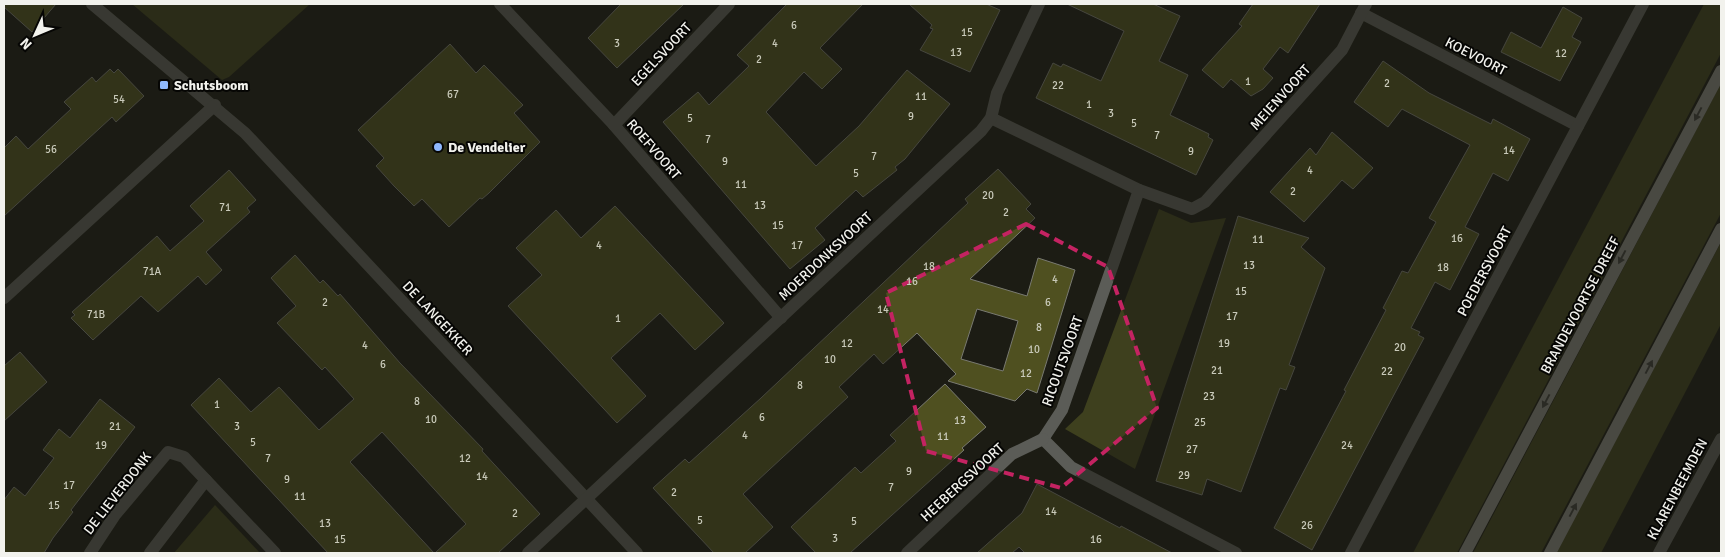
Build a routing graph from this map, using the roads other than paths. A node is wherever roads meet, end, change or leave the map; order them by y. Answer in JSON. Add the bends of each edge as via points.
{"nodes":[{"id":1,"x":92,"y":4,"type":"edge"},
{"id":2,"x":500,"y":4,"type":"edge"},
{"id":3,"x":729,"y":4,"type":"edge"},
{"id":4,"x":1039,"y":4,"type":"edge"},
{"id":5,"x":1643,"y":4,"type":"edge"},
{"id":6,"x":1364,"y":8,"type":"edge"},
{"id":7,"x":1721,"y":70,"type":"edge"},
{"id":8,"x":215,"y":105,"type":"junction"},
{"id":9,"x":991,"y":118,"type":"junction"},
{"id":10,"x":614,"y":125,"type":"junction"},
{"id":11,"x":1578,"y":126,"type":"junction"},
{"id":12,"x":1139,"y":190,"type":"junction"},
{"id":13,"x":1721,"y":229,"type":"edge"},
{"id":14,"x":4,"y":298,"type":"edge"},
{"id":15,"x":780,"y":318,"type":"junction"},
{"id":16,"x":1043,"y":439,"type":"junction"},
{"id":17,"x":1721,"y":439,"type":"edge"},
{"id":18,"x":206,"y":480,"type":"junction"},
{"id":19,"x":587,"y":500,"type":"junction"},
{"id":20,"x":90,"y":553,"type":"edge"},
{"id":21,"x":150,"y":553,"type":"edge"},
{"id":22,"x":275,"y":553,"type":"edge"},
{"id":23,"x":528,"y":553,"type":"edge"},
{"id":24,"x":637,"y":553,"type":"edge"},
{"id":25,"x":907,"y":553,"type":"edge"},
{"id":26,"x":1236,"y":553,"type":"edge"},
{"id":27,"x":1352,"y":553,"type":"edge"},
{"id":28,"x":1465,"y":553,"type":"edge"},
{"id":29,"x":1550,"y":553,"type":"edge"},
{"id":30,"x":1659,"y":553,"type":"edge"}],
"edges":[{"from":1,"to":8,"type":"street","name":"DE LANGEKKER"},
{"from":2,"to":10,"type":"street","name":"ROEFVOORT"},
{"from":3,"to":10,"type":"street","name":"EGELSVOORT"},
{"from":4,"to":9,"type":"street","name":"MOERDONKSVOORT","via":[[997,93]]},
{"from":5,"to":11,"type":"street","name":"POEDERSVOORT"},
{"from":6,"to":11,"type":"street","name":"KOEVOORT"},
{"from":6,"to":12,"type":"street","name":"MEIENVOORT","via":[[1342,50],[1205,202],[1192,210]]},
{"from":7,"to":28,"type":"main road","name":"BRANDEVOORTSE DREEF","one_way":true},
{"from":8,"to":14,"type":"street"},
{"from":8,"to":19,"type":"street","name":"DE LANGEKKER","via":[[246,133]]},
{"from":9,"to":12,"type":"street"},
{"from":9,"to":15,"type":"street","name":"MOERDONKSVOORT","via":[[981,131]]},
{"from":10,"to":15,"type":"street","name":"ROEFVOORT"},
{"from":11,"to":27,"type":"street","name":"POEDERSVOORT"},
{"from":12,"to":16,"type":"street","name":"RICOUTSVOORT","via":[[1062,410]]},
{"from":29,"to":13,"type":"main road","one_way":true},
{"from":15,"to":19,"type":"street","name":"MOERDONKSVOORT"},
{"from":16,"to":25,"type":"street","name":"HEEBERGSVOORT","via":[[1012,454]]},
{"from":16,"to":26,"type":"street","via":[[1070,467]]},
{"from":17,"to":30,"type":"street","name":"KLARENBEEMDEN"},
{"from":18,"to":20,"type":"street","name":"DE LIEVERDONK","via":[[184,457],[168,452],[115,516]]},
{"from":18,"to":21,"type":"street"},
{"from":18,"to":22,"type":"street"},
{"from":19,"to":23,"type":"street","name":"MOERDONKSVOORT"},
{"from":19,"to":24,"type":"street","name":"DE LANGEKKER"}]}
